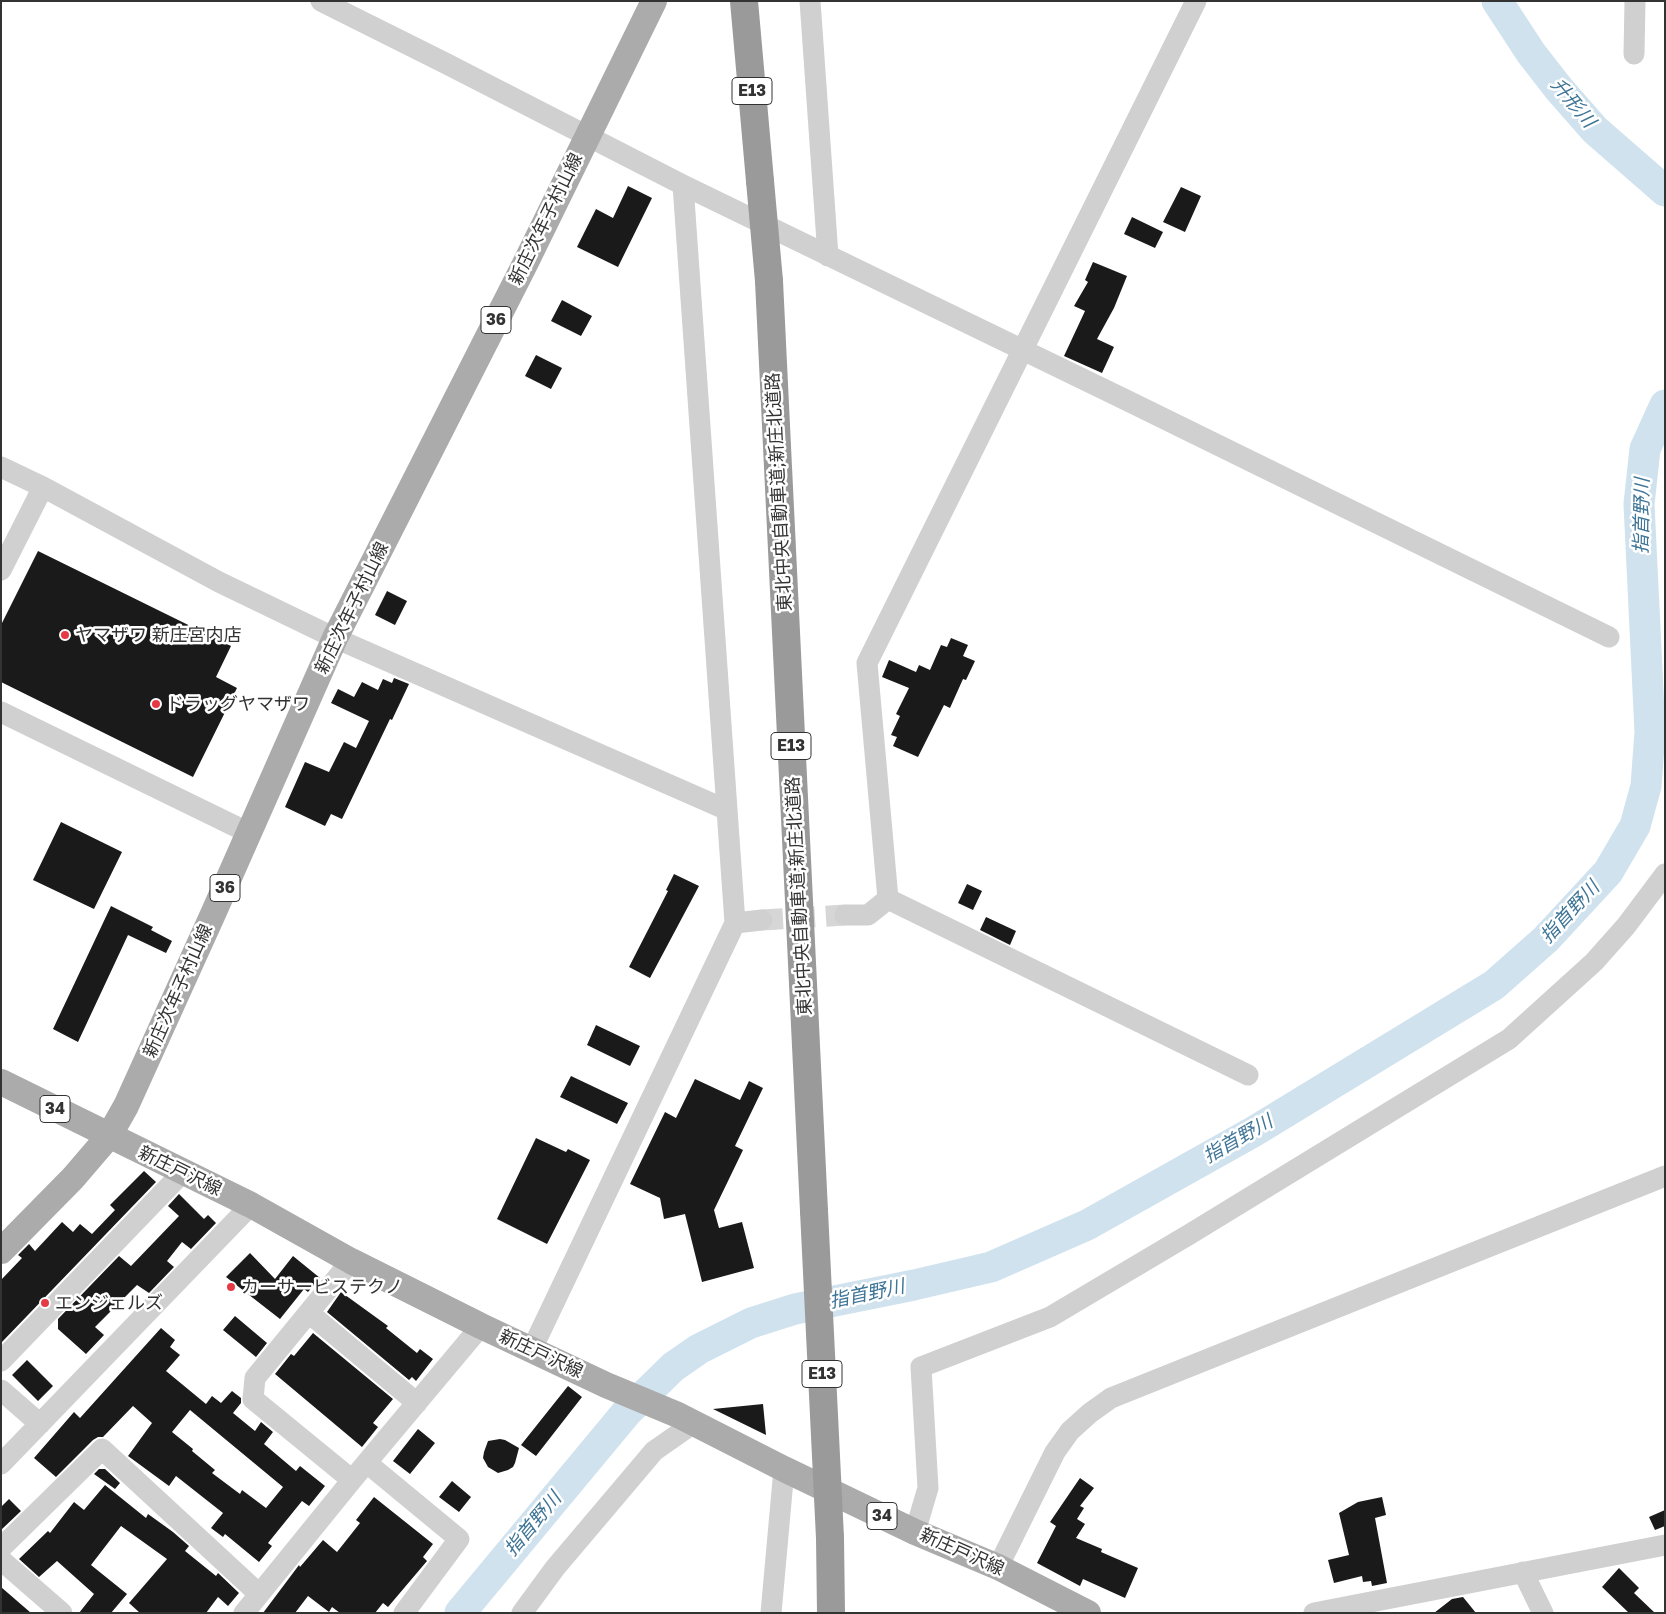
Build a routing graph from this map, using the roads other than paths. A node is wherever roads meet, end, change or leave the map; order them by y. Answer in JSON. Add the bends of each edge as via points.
{"nodes":[{"id":1,"x":321,"y":1,"type":"edge"},
{"id":2,"x":654,"y":1,"type":"edge"},
{"id":3,"x":744,"y":1,"type":"edge"},
{"id":4,"x":810,"y":1,"type":"edge"},
{"id":5,"x":1196,"y":1,"type":"edge"},
{"id":6,"x":1635,"y":1,"type":"edge"},
{"id":7,"x":1634,"y":54,"type":"dead end"},
{"id":8,"x":587,"y":136,"type":"junction"},
{"id":9,"x":683,"y":185,"type":"junction"},
{"id":10,"x":828,"y":256,"type":"junction"},
{"id":11,"x":1023,"y":350,"type":"junction"},
{"id":12,"x":1,"y":467,"type":"edge"},
{"id":13,"x":43,"y":487,"type":"junction"},
{"id":14,"x":1,"y":570,"type":"edge"},
{"id":15,"x":335,"y":638,"type":"junction"},
{"id":16,"x":1609,"y":638,"type":"dead end"},
{"id":17,"x":1,"y":712,"type":"edge"},
{"id":18,"x":727,"y":810,"type":"junction"},
{"id":19,"x":249,"y":834,"type":"junction"},
{"id":20,"x":1665,"y":874,"type":"edge"},
{"id":21,"x":888,"y":899,"type":"junction"},
{"id":22,"x":845,"y":916,"type":"tunnel mouth"},
{"id":23,"x":762,"y":920,"type":"tunnel mouth"},
{"id":24,"x":735,"y":923,"type":"junction"},
{"id":25,"x":1248,"y":1075,"type":"dead end"},
{"id":26,"x":1,"y":1082,"type":"edge"},
{"id":27,"x":109,"y":1136,"type":"junction"},
{"id":28,"x":183,"y":1172,"type":"junction"},
{"id":29,"x":1665,"y":1176,"type":"edge"},
{"id":30,"x":251,"y":1205,"type":"junction"},
{"id":31,"x":1,"y":1251,"type":"edge"},
{"id":32,"x":351,"y":1261,"type":"junction"},
{"id":33,"x":309,"y":1313,"type":"junction"},
{"id":34,"x":481,"y":1326,"type":"junction"},
{"id":35,"x":532,"y":1349,"type":"junction"},
{"id":36,"x":1,"y":1361,"type":"edge"},
{"id":37,"x":1,"y":1390,"type":"edge"},
{"id":38,"x":417,"y":1403,"type":"junction"},
{"id":39,"x":686,"y":1419,"type":"junction"},
{"id":40,"x":40,"y":1424,"type":"junction"},
{"id":41,"x":367,"y":1463,"type":"junction"},
{"id":42,"x":1,"y":1464,"type":"edge"},
{"id":43,"x":784,"y":1469,"type":"junction"},
{"id":44,"x":352,"y":1480,"type":"junction"},
{"id":45,"x":915,"y":1532,"type":"junction"},
{"id":46,"x":1665,"y":1544,"type":"edge"},
{"id":47,"x":1,"y":1548,"type":"edge"},
{"id":48,"x":1,"y":1560,"type":"edge"},
{"id":49,"x":998,"y":1567,"type":"junction"},
{"id":50,"x":1523,"y":1572,"type":"junction"},
{"id":51,"x":259,"y":1594,"type":"junction"},
{"id":52,"x":62,"y":1613,"type":"edge"},
{"id":53,"x":244,"y":1613,"type":"edge"},
{"id":54,"x":404,"y":1613,"type":"edge"},
{"id":55,"x":522,"y":1613,"type":"edge"},
{"id":56,"x":771,"y":1613,"type":"edge"},
{"id":57,"x":831,"y":1613,"type":"edge"},
{"id":58,"x":1088,"y":1613,"type":"edge"},
{"id":59,"x":1314,"y":1613,"type":"edge"},
{"id":60,"x":1543,"y":1613,"type":"edge"}],
"edges":[{"from":1,"to":8,"type":"street"},
{"from":2,"to":8,"type":"main road","name":"新庄次年子村山線","number":"36"},
{"from":3,"to":57,"type":"highway","name":"東北中央自動車道;新庄北道路","number":"E13","bridge":true,"via":[[769,281]]},
{"from":4,"to":10,"type":"street"},
{"from":5,"to":11,"type":"street"},
{"from":6,"to":7,"type":"street"},
{"from":8,"to":9,"type":"street"},
{"from":8,"to":15,"type":"main road","name":"新庄次年子村山線","number":"36"},
{"from":9,"to":10,"type":"street"},
{"from":9,"to":18,"type":"street"},
{"from":10,"to":11,"type":"street"},
{"from":11,"to":16,"type":"street"},
{"from":11,"to":21,"type":"street","via":[[867,663]]},
{"from":12,"to":13,"type":"street"},
{"from":13,"to":14,"type":"street"},
{"from":13,"to":15,"type":"street","via":[[219,582]]},
{"from":15,"to":18,"type":"street"},
{"from":15,"to":19,"type":"main road","name":"新庄次年子村山線","number":"36"},
{"from":17,"to":19,"type":"street"},
{"from":18,"to":24,"type":"street"},
{"from":19,"to":27,"type":"main road","name":"新庄次年子村山線","number":"36","via":[[126,1106]]},
{"from":20,"to":45,"type":"street","via":[[1594,962],[1509,1039],[1050,1317],[921,1367],[928,1488]]},
{"from":21,"to":22,"type":"street","via":[[868,915]]},
{"from":21,"to":25,"type":"street"},
{"from":23,"to":24,"type":"street"},
{"from":24,"to":35,"type":"street"},
{"from":26,"to":27,"type":"main road","name":"新庄戸沢線","number":"34"},
{"from":27,"to":28,"type":"main road","name":"新庄戸沢線","number":"34"},
{"from":27,"to":31,"type":"main road","name":"新庄次年子村山線","number":"36","via":[[73,1178]]},
{"from":28,"to":30,"type":"main road","name":"新庄戸沢線","number":"34"},
{"from":28,"to":36,"type":"street"},
{"from":29,"to":49,"type":"street","via":[[1111,1398],[1070,1431],[1055,1452]]},
{"from":30,"to":32,"type":"main road","name":"新庄戸沢線","number":"34"},
{"from":30,"to":40,"type":"street"},
{"from":32,"to":33,"type":"street"},
{"from":32,"to":34,"type":"main road","name":"新庄戸沢線","number":"34"},
{"from":33,"to":38,"type":"street"},
{"from":33,"to":44,"type":"street","via":[[255,1378],[253,1399]]},
{"from":34,"to":35,"type":"main road","name":"新庄戸沢線","number":"34"},
{"from":34,"to":38,"type":"street"},
{"from":35,"to":39,"type":"main road","name":"新庄戸沢線","number":"34"},
{"from":37,"to":40,"type":"street"},
{"from":38,"to":41,"type":"street"},
{"from":39,"to":43,"type":"main road","name":"新庄戸沢線","number":"34"},
{"from":39,"to":55,"type":"street","via":[[654,1451],[555,1568]]},
{"from":40,"to":42,"type":"street"},
{"from":41,"to":44,"type":"street"},
{"from":41,"to":54,"type":"street","via":[[459,1540]]},
{"from":43,"to":45,"type":"main road","name":"新庄戸沢線","number":"34"},
{"from":43,"to":56,"type":"street"},
{"from":44,"to":51,"type":"street"},
{"from":45,"to":49,"type":"main road","name":"新庄戸沢線","number":"34"},
{"from":46,"to":50,"type":"street"},
{"from":47,"to":51,"type":"street","via":[[102,1449]]},
{"from":48,"to":52,"type":"street"},
{"from":49,"to":58,"type":"main road","name":"新庄戸沢線","number":"34"},
{"from":50,"to":59,"type":"street"},
{"from":50,"to":60,"type":"street"},
{"from":51,"to":53,"type":"street"}]}
